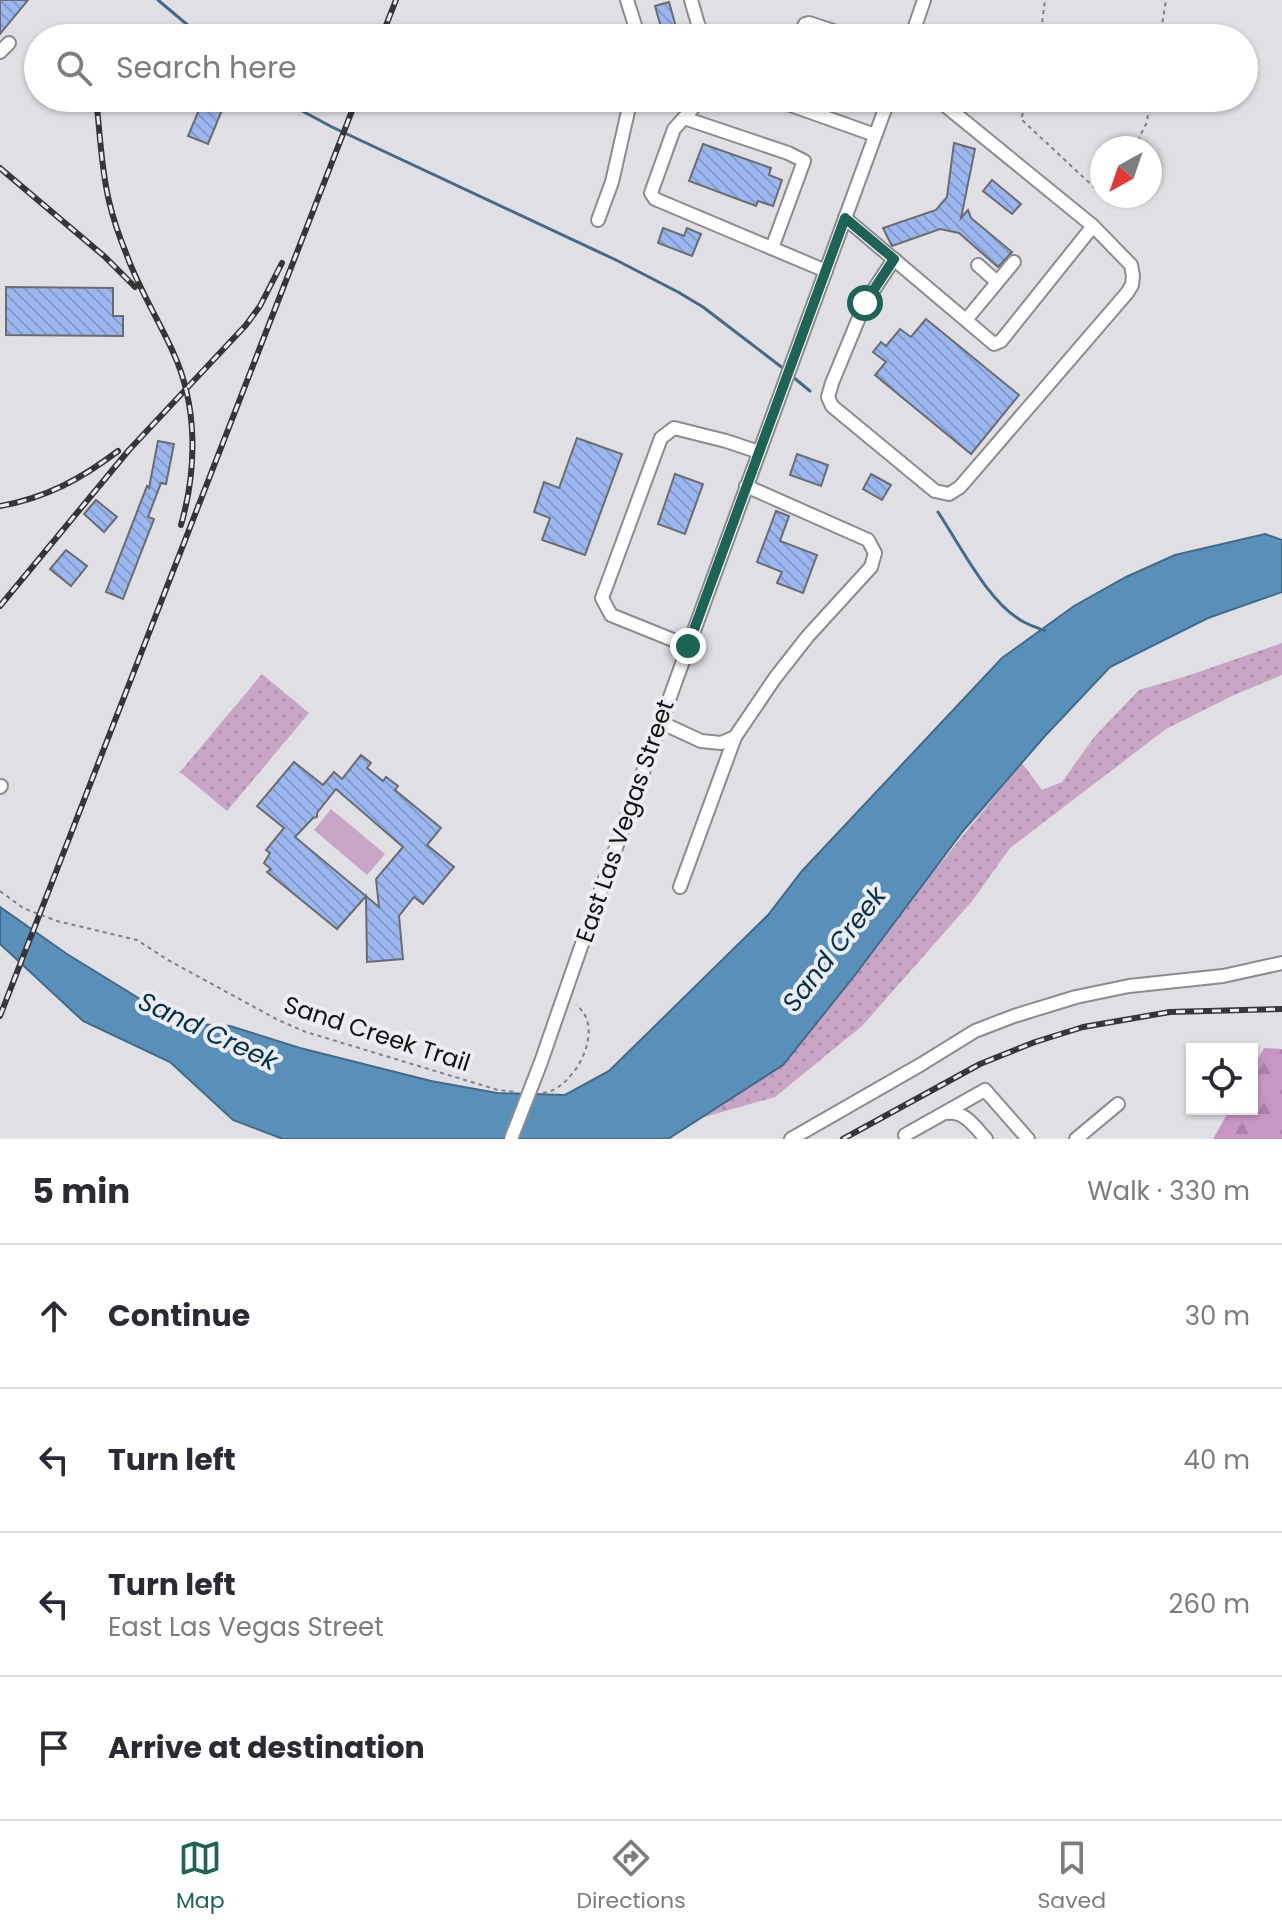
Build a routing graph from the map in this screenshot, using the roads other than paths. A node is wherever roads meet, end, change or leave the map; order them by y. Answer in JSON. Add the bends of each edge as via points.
{"nodes":[{"id":1,"x":627,"y":0,"type":"edge"},
{"id":2,"x":691,"y":0,"type":"edge"},
{"id":3,"x":924,"y":0,"type":"edge"},
{"id":4,"x":636,"y":24,"type":"edge"},
{"id":5,"x":698,"y":24,"type":"edge"},
{"id":6,"x":916,"y":24,"type":"edge"},
{"id":7,"x":628,"y":112,"type":"edge"},
{"id":8,"x":689,"y":112,"type":"edge"},
{"id":9,"x":812,"y":112,"type":"edge"},
{"id":10,"x":884,"y":112,"type":"edge"},
{"id":11,"x":953,"y":112,"type":"edge"},
{"id":12,"x":684,"y":118,"type":"junction"},
{"id":13,"x":875,"y":135,"type":"junction"},
{"id":14,"x":845,"y":218,"type":"junction"},
{"id":15,"x":598,"y":220,"type":"dead end"},
{"id":16,"x":1093,"y":226,"type":"junction"},
{"id":17,"x":772,"y":248,"type":"junction"},
{"id":18,"x":894,"y":259,"type":"junction"},
{"id":19,"x":1014,"y":262,"type":"dead end"},
{"id":20,"x":978,"y":265,"type":"dead end"},
{"id":21,"x":826,"y":271,"type":"junction"},
{"id":22,"x":997,"y":282,"type":"junction"},
{"id":23,"x":966,"y":320,"type":"junction"},
{"id":24,"x":759,"y":452,"type":"junction"},
{"id":25,"x":746,"y":486,"type":"junction"},
{"id":26,"x":688,"y":646,"type":"junction"},
{"id":27,"x":660,"y":722,"type":"junction"},
{"id":28,"x":735,"y":737,"type":"junction"},
{"id":29,"x":680,"y":887,"type":"dead end"},
{"id":30,"x":1282,"y":963,"type":"edge"},
{"id":31,"x":1118,"y":1104,"type":"dead end"},
{"id":32,"x":948,"y":1113,"type":"junction"},
{"id":33,"x":903,"y":1138,"type":"edge"},
{"id":34,"x":511,"y":1139,"type":"edge"},
{"id":35,"x":791,"y":1139,"type":"edge"},
{"id":36,"x":986,"y":1139,"type":"edge"},
{"id":37,"x":1028,"y":1139,"type":"edge"},
{"id":38,"x":1076,"y":1139,"type":"edge"}],
"edges":[{"from":1,"to":4,"type":"street"},
{"from":2,"to":5,"type":"street"},
{"from":3,"to":6,"type":"street"},
{"from":7,"to":15,"type":"street"},
{"from":8,"to":12,"type":"street"},
{"from":9,"to":13,"type":"street"},
{"from":10,"to":13,"type":"street","name":"East Las Vegas Street"},
{"from":11,"to":16,"type":"street"},
{"from":12,"to":17,"type":"street","via":[[674,129],[651,193],[655,199]]},
{"from":12,"to":17,"type":"street","via":[[804,161]]},
{"from":13,"to":14,"type":"street","name":"East Las Vegas Street"},
{"from":14,"to":18,"type":"street"},
{"from":14,"to":21,"type":"street","name":"East Las Vegas Street"},
{"from":16,"to":18,"type":"street","via":[[1131,265],[1132,285],[949,494],[935,491],[832,406],[828,397],[865,303]]},
{"from":16,"to":23,"type":"street","via":[[1001,341],[994,344]]},
{"from":17,"to":21,"type":"street"},
{"from":18,"to":23,"type":"street"},
{"from":19,"to":22,"type":"street"},
{"from":20,"to":22,"type":"street"},
{"from":21,"to":24,"type":"street","name":"East Las Vegas Street"},
{"from":22,"to":23,"type":"street"},
{"from":24,"to":25,"type":"street","name":"East Las Vegas Street"},
{"from":24,"to":26,"type":"street","via":[[674,428],[661,438],[602,598],[611,615]]},
{"from":25,"to":26,"type":"street","name":"East Las Vegas Street"},
{"from":25,"to":28,"type":"street","via":[[868,540],[875,553],[871,567],[808,636]]},
{"from":26,"to":27,"type":"street","name":"East Las Vegas Street"},
{"from":27,"to":28,"type":"street","via":[[701,741],[721,743]]},
{"from":27,"to":34,"type":"street","name":"East Las Vegas Street","bridge":true},
{"from":28,"to":29,"type":"street"},
{"from":30,"to":35,"type":"street","via":[[1223,976],[1129,986],[1014,1016],[975,1031]]},
{"from":31,"to":38,"type":"street"},
{"from":32,"to":33,"type":"street"},
{"from":32,"to":36,"type":"street","via":[[966,1118]]},
{"from":32,"to":37,"type":"street","via":[[985,1090]]}]}
